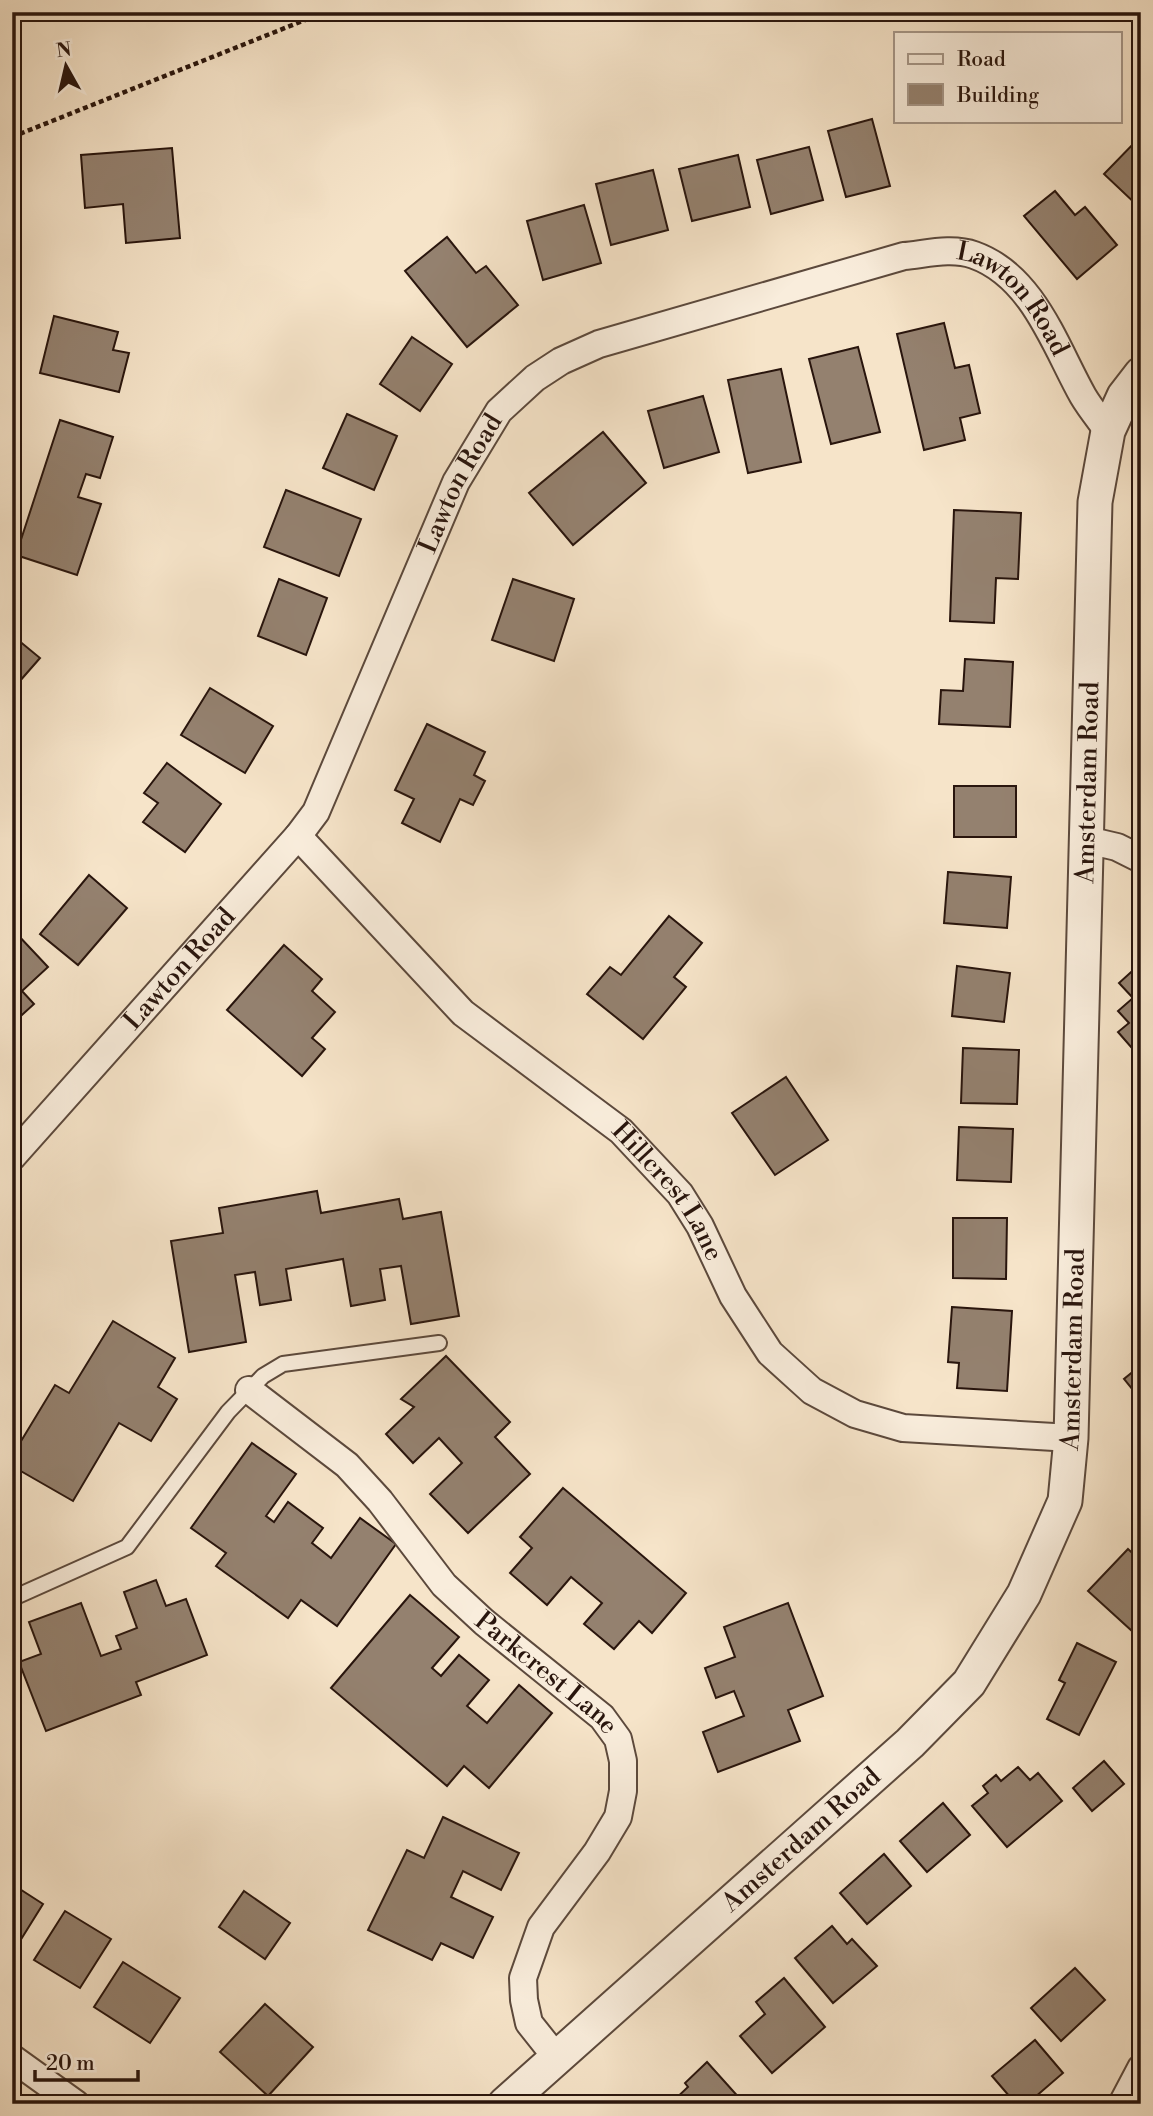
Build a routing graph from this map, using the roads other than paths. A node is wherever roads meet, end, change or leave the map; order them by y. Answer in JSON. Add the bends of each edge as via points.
{"nodes":[{"id":1,"x":1141,"y":374,"type":"edge"},
{"id":2,"x":1108,"y":431,"type":"junction"},
{"id":3,"x":298,"y":836,"type":"junction"},
{"id":4,"x":1087,"y":840,"type":"junction"},
{"id":5,"x":1141,"y":859,"type":"edge"},
{"id":6,"x":12,"y":1157,"type":"edge"},
{"id":7,"x":439,"y":1343,"type":"dead end"},
{"id":8,"x":249,"y":1390,"type":"junction"},
{"id":9,"x":1071,"y":1438,"type":"junction"},
{"id":10,"x":13,"y":1598,"type":"edge"},
{"id":11,"x":556,"y":2057,"type":"junction"},
{"id":12,"x":12,"y":2058,"type":"edge"},
{"id":13,"x":1141,"y":2068,"type":"edge"},
{"id":14,"x":76,"y":2104,"type":"edge"},
{"id":15,"x":505,"y":2104,"type":"edge"},
{"id":16,"x":1122,"y":2104,"type":"edge"}],
"edges":[{"from":1,"to":2,"type":"street","name":"Amsterdam Road","via":[[1124,396]]},
{"from":2,"to":3,"type":"street","name":"Lawton Road","via":[[1084,398],[1025,293],[1000,267],[972,254],[947,251],[904,256],[599,344],[561,361],[499,411],[456,482],[316,812]]},
{"from":2,"to":4,"type":"street","name":"Amsterdam Road","via":[[1095,502]]},
{"from":3,"to":6,"type":"street","name":"Lawton Road"},
{"from":3,"to":9,"type":"street","name":"Hillcrest Lane","via":[[463,1013],[621,1131],[680,1194],[733,1296],[770,1353],[812,1391],[855,1414],[903,1428]]},
{"from":4,"to":5,"type":"street","via":[[1117,846]]},
{"from":4,"to":9,"type":"street","name":"Amsterdam Road"},
{"from":7,"to":8,"type":"lane","via":[[283,1364]]},
{"from":8,"to":10,"type":"lane","via":[[127,1547]]},
{"from":8,"to":11,"type":"street","name":"Parkcrest Lane","via":[[347,1465],[444,1585],[602,1717],[618,1739],[623,1791],[618,1817],[541,1927],[523,1978],[529,2023]]},
{"from":9,"to":11,"type":"street","name":"Amsterdam Road","via":[[1065,1501],[1024,1594],[969,1683],[910,1743]]},
{"from":11,"to":15,"type":"street","name":"Amsterdam Road"},
{"from":12,"to":14,"type":"street"},
{"from":13,"to":16,"type":"street"}]}
